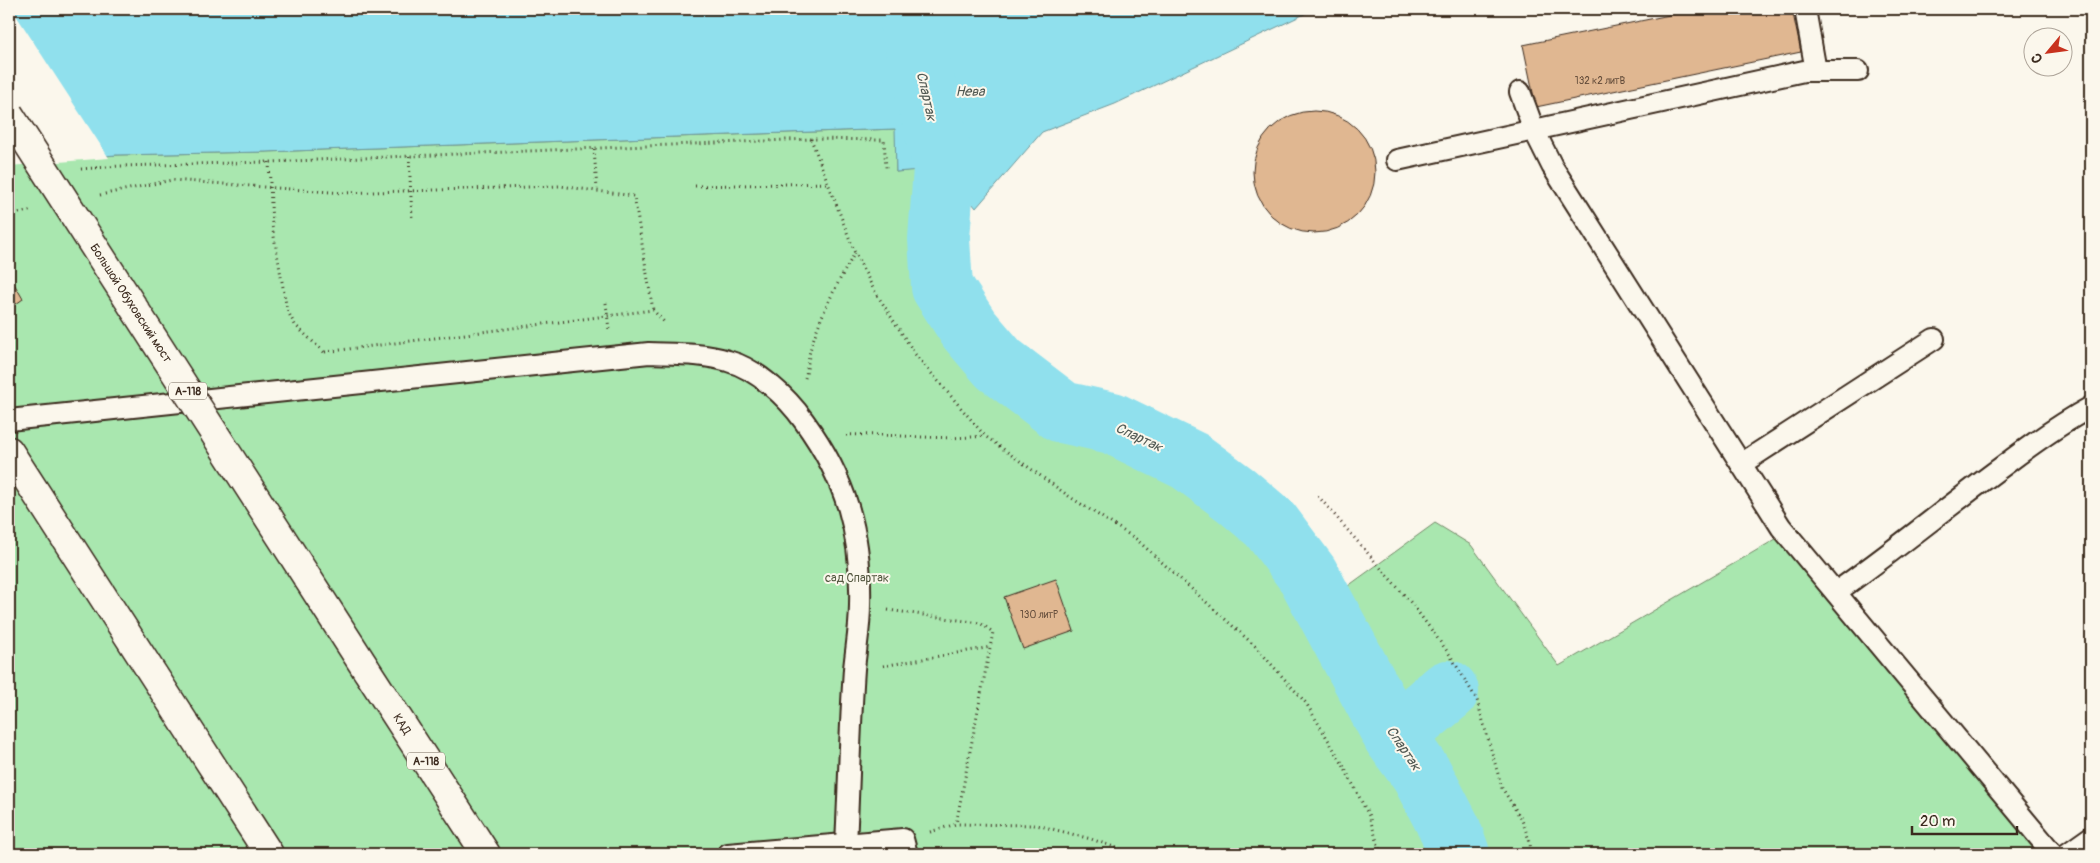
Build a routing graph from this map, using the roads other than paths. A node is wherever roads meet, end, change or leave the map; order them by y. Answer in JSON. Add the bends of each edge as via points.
{"nodes":[{"id":1,"x":1805,"y":9,"type":"edge"},
{"id":2,"x":1816,"y":71,"type":"junction"},
{"id":3,"x":1858,"y":71,"type":"dead end"},
{"id":4,"x":1520,"y":92,"type":"dead end"},
{"id":5,"x":9,"y":114,"type":"edge"},
{"id":6,"x":1534,"y":130,"type":"junction"},
{"id":7,"x":1397,"y":160,"type":"dead end"},
{"id":8,"x":1934,"y":340,"type":"dead end"},
{"id":9,"x":2091,"y":407,"type":"edge"},
{"id":10,"x":9,"y":420,"type":"edge"},
{"id":11,"x":9,"y":451,"type":"edge"},
{"id":12,"x":1741,"y":464,"type":"junction"},
{"id":13,"x":1836,"y":592,"type":"junction"},
{"id":14,"x":366,"y":668,"type":"joint"},
{"id":15,"x":2091,"y":837,"type":"edge"},
{"id":16,"x":846,"y":844,"type":"junction"},
{"id":17,"x":905,"y":847,"type":"edge"},
{"id":18,"x":269,"y":854,"type":"edge"},
{"id":19,"x":486,"y":854,"type":"edge"},
{"id":20,"x":728,"y":854,"type":"edge"},
{"id":21,"x":2054,"y":854,"type":"edge"},
{"id":22,"x":2067,"y":854,"type":"edge"}],
"edges":[{"from":1,"to":2,"type":"lane"},
{"from":2,"to":3,"type":"lane"},
{"from":2,"to":6,"type":"lane"},
{"from":4,"to":6,"type":"lane"},
{"from":5,"to":14,"type":"highway","name":"Большой Обуховский мост","number":"А-118","bridge":true},
{"from":6,"to":7,"type":"lane"},
{"from":6,"to":12,"type":"lane","via":[[1552,166]]},
{"from":8,"to":12,"type":"lane"},
{"from":9,"to":13,"type":"lane","via":[[2059,424]]},
{"from":10,"to":16,"type":"lane","via":[[649,353],[692,354],[729,361],[761,378],[793,406],[831,466],[850,509],[858,550],[860,606]]},
{"from":11,"to":18,"type":"highway"},
{"from":12,"to":13,"type":"lane","via":[[1781,527]]},
{"from":13,"to":21,"type":"lane"},
{"from":14,"to":19,"type":"highway","name":"КАД","number":"А-118"},
{"from":15,"to":22,"type":"lane"},
{"from":16,"to":17,"type":"lane"},
{"from":16,"to":20,"type":"lane"}]}
